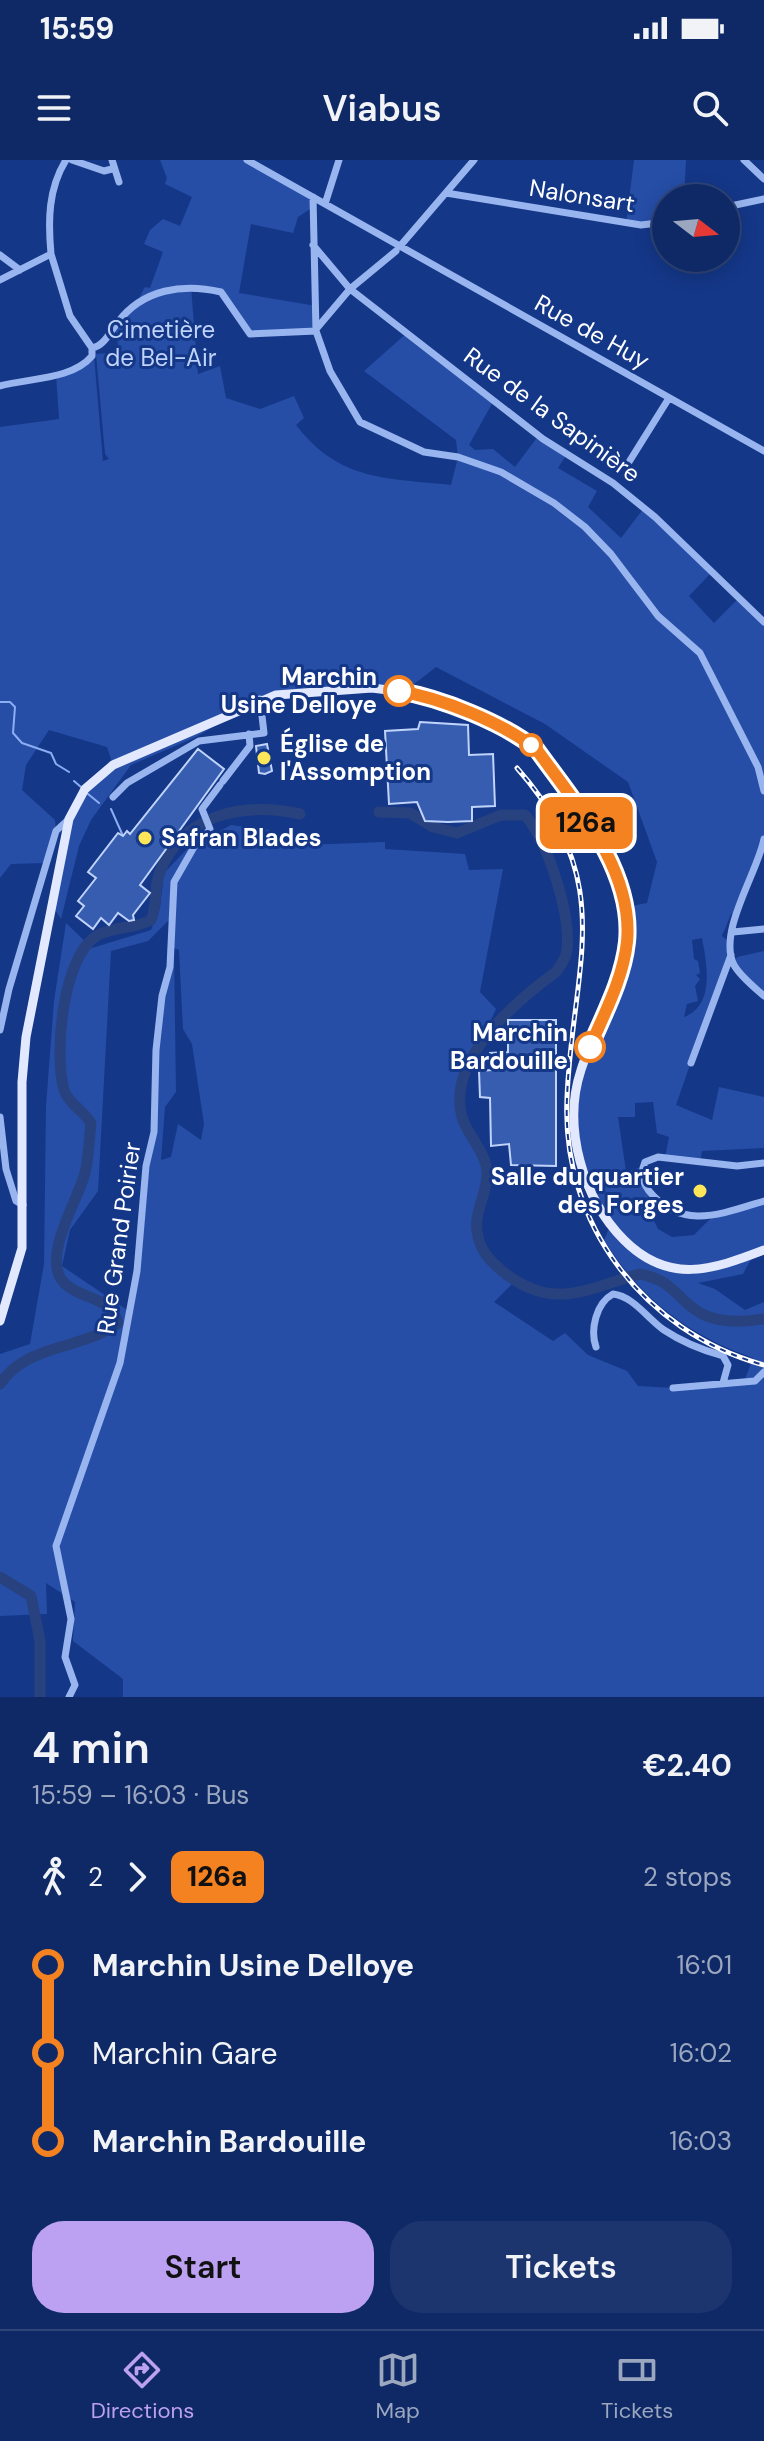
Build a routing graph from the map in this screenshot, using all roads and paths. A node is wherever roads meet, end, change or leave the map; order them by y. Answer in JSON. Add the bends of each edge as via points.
{"nodes":[{"id":1,"x":69,"y":160,"type":"edge"},
{"id":2,"x":247,"y":160,"type":"edge"},
{"id":3,"x":339,"y":160,"type":"edge"},
{"id":4,"x":474,"y":160,"type":"edge"},
{"id":5,"x":744,"y":160,"type":"edge"},
{"id":6,"x":112,"y":164,"type":"edge"},
{"id":7,"x":764,"y":179,"type":"edge"},
{"id":8,"x":119,"y":182,"type":"dead end"},
{"id":9,"x":446,"y":193,"type":"junction"},
{"id":10,"x":313,"y":197,"type":"junction"},
{"id":11,"x":764,"y":199,"type":"edge"},
{"id":12,"x":325,"y":204,"type":"junction"},
{"id":13,"x":740,"y":204,"type":"edge"},
{"id":14,"x":652,"y":223,"type":"edge"},
{"id":15,"x":313,"y":245,"type":"junction"},
{"id":16,"x":399,"y":248,"type":"junction"},
{"id":17,"x":51,"y":254,"type":"junction"},
{"id":18,"x":0,"y":255,"type":"edge"},
{"id":19,"x":20,"y":270,"type":"junction"},
{"id":20,"x":0,"y":280,"type":"edge"},
{"id":21,"x":350,"y":289,"type":"junction"},
{"id":22,"x":316,"y":330,"type":"junction"},
{"id":23,"x":92,"y":348,"type":"junction"},
{"id":24,"x":0,"y":386,"type":"edge"},
{"id":25,"x":669,"y":398,"type":"junction"},
{"id":26,"x":764,"y":451,"type":"edge"},
{"id":27,"x":629,"y":462,"type":"dead end"},
{"id":28,"x":764,"y":622,"type":"edge"},
{"id":29,"x":260,"y":699,"type":"junction"},
{"id":30,"x":249,"y":734,"type":"junction"},
{"id":31,"x":764,"y":791,"type":"edge"},
{"id":32,"x":113,"y":797,"type":"dead end"},
{"id":33,"x":69,"y":819,"type":"junction"},
{"id":34,"x":764,"y":839,"type":"edge"},
{"id":35,"x":764,"y":929,"type":"edge"},
{"id":36,"x":733,"y":932,"type":"junction"},
{"id":37,"x":731,"y":955,"type":"junction"},
{"id":38,"x":764,"y":996,"type":"edge"},
{"id":39,"x":0,"y":1030,"type":"edge"},
{"id":40,"x":691,"y":1063,"type":"dead end"},
{"id":41,"x":0,"y":1117,"type":"edge"},
{"id":42,"x":764,"y":1163,"type":"edge"},
{"id":43,"x":764,"y":1201,"type":"edge"},
{"id":44,"x":25,"y":1206,"type":"junction"},
{"id":45,"x":764,"y":1250,"type":"edge"},
{"id":46,"x":0,"y":1321,"type":"edge"},
{"id":47,"x":596,"y":1347,"type":"dead end"},
{"id":48,"x":764,"y":1372,"type":"edge"},
{"id":49,"x":723,"y":1383,"type":"junction"},
{"id":50,"x":673,"y":1388,"type":"dead end"},
{"id":51,"x":69,"y":1697,"type":"edge"}],
"edges":[{"from":1,"to":6,"type":"street","via":[[94,169]]},
{"from":1,"to":17,"type":"street","via":[[52,195]]},
{"from":2,"to":10,"type":"street","name":"Rue de Huy"},
{"from":3,"to":12,"type":"street"},
{"from":4,"to":9,"type":"street"},
{"from":5,"to":7,"type":"street"},
{"from":6,"to":8,"type":"street"},
{"from":9,"to":14,"type":"street","name":"Nalonsart","via":[[626,224]]},
{"from":9,"to":16,"type":"street"},
{"from":10,"to":12,"type":"street","name":"Rue de Huy"},
{"from":10,"to":15,"type":"street"},
{"from":11,"to":13,"type":"street"},
{"from":12,"to":16,"type":"street","name":"Rue de Huy"},
{"from":15,"to":21,"type":"street","name":"Rue de la Sapinière"},
{"from":15,"to":22,"type":"street"},
{"from":16,"to":21,"type":"street"},
{"from":16,"to":25,"type":"street","name":"Rue de Huy"},
{"from":17,"to":19,"type":"street"},
{"from":17,"to":23,"type":"street","via":[[70,316]]},
{"from":18,"to":19,"type":"street"},
{"from":19,"to":20,"type":"street"},
{"from":21,"to":22,"type":"street"},
{"from":21,"to":28,"type":"street","name":"Rue de la Sapinière","via":[[543,439],[613,483]]},
{"from":22,"to":23,"type":"street","via":[[250,334],[221,292],[185,286],[144,299],[100,346]]},
{"from":22,"to":31,"type":"street","via":[[330,371],[360,422],[424,452],[501,472],[585,527],[658,616],[700,653],[758,767]]},
{"from":23,"to":24,"type":"street","via":[[88,361],[66,372]]},
{"from":25,"to":26,"type":"street","name":"Rue de Huy"},
{"from":25,"to":27,"type":"street"},
{"from":29,"to":30,"type":"street","via":[[264,733]]},
{"from":29,"to":33,"type":"main road","via":[[113,765],[85,789]]},
{"from":29,"to":45,"type":"main road","via":[[372,688],[404,692],[520,736],[537,750],[612,865],[626,907],[622,964],[576,1091],[579,1155],[595,1204],[635,1251],[660,1264],[694,1272],[714,1270]]},
{"from":30,"to":32,"type":"street","via":[[199,741],[127,783]]},
{"from":30,"to":51,"type":"street","name":"Rue Grand Poirier","via":[[250,746],[202,809],[210,829],[174,882],[170,967],[156,1050],[154,1132],[137,1271],[120,1363],[56,1546],[71,1619],[65,1657],[75,1685]]},
{"from":33,"to":39,"type":"street","via":[[56,831]]},
{"from":33,"to":44,"type":"main road","via":[[26,1037]]},
{"from":34,"to":36,"type":"street"},
{"from":35,"to":36,"type":"street"},
{"from":36,"to":37,"type":"street"},
{"from":37,"to":38,"type":"street"},
{"from":37,"to":40,"type":"street"},
{"from":41,"to":44,"type":"street","via":[[6,1169],[16,1201]]},
{"from":42,"to":43,"type":"street","via":[[737,1166],[658,1157],[645,1162],[641,1173],[662,1205],[687,1218]]},
{"from":44,"to":46,"type":"main road","via":[[22,1248]]},
{"from":47,"to":49,"type":"street","via":[[599,1307],[606,1298],[622,1295],[666,1331],[723,1356],[728,1365]]},
{"from":48,"to":49,"type":"street","via":[[755,1381]]},
{"from":49,"to":50,"type":"street"}]}
